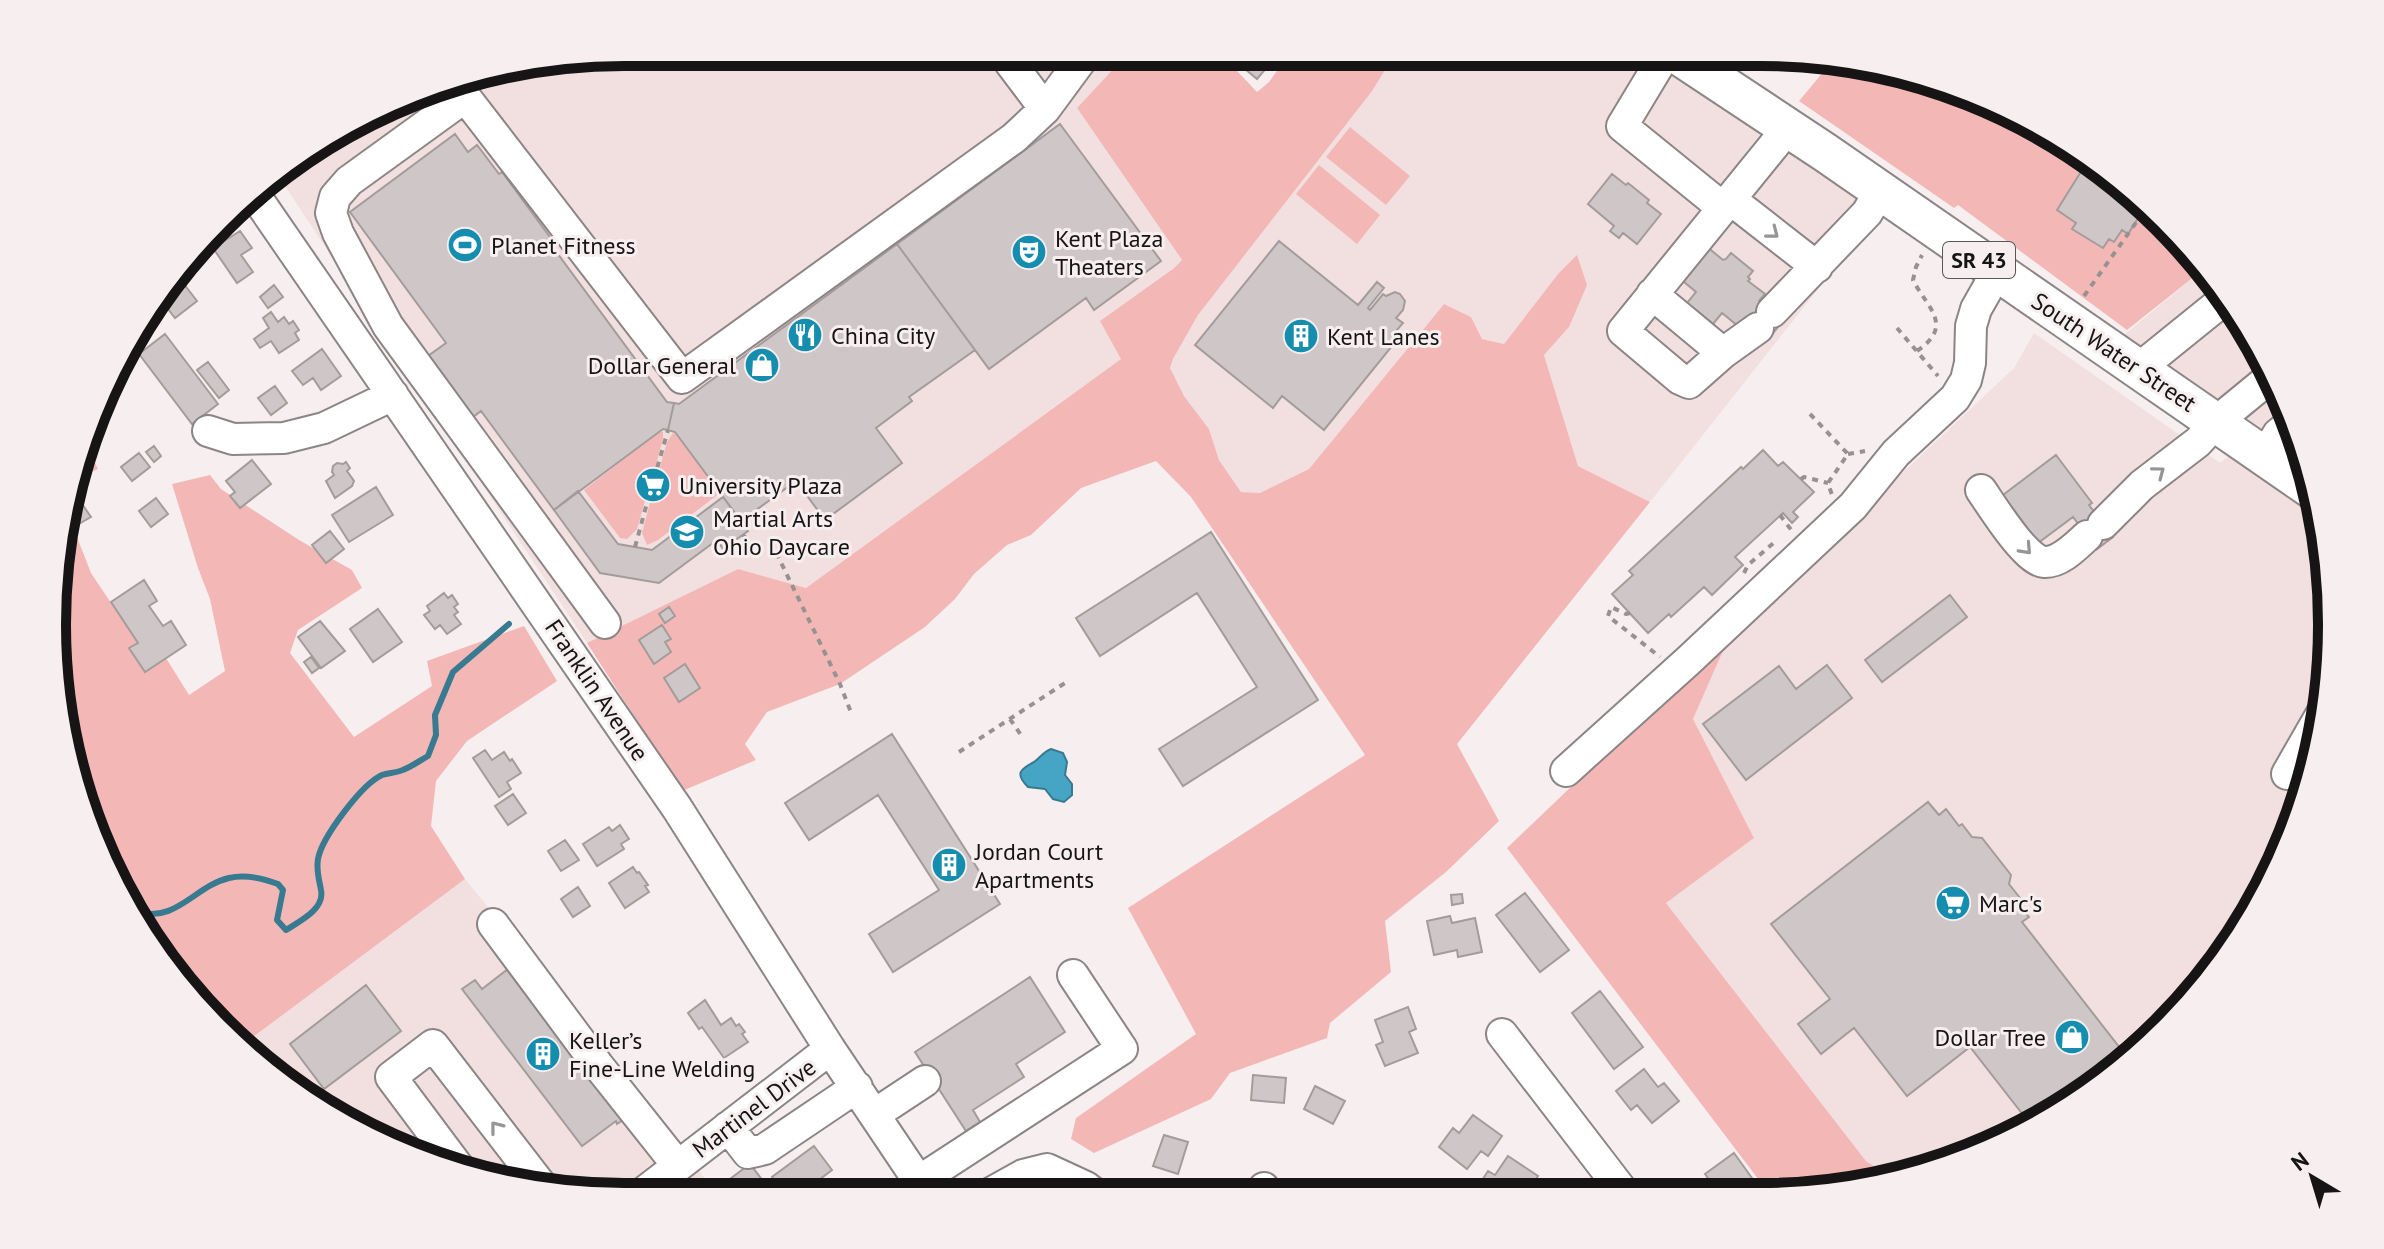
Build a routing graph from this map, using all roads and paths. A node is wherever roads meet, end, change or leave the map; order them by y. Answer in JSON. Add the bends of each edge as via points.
{"nodes":[{"id":1,"x":1013,"y":66,"type":"edge"},
{"id":2,"x":1077,"y":66,"type":"edge"},
{"id":3,"x":1658,"y":66,"type":"edge"},
{"id":4,"x":1695,"y":66,"type":"edge"},
{"id":5,"x":461,"y":91,"type":"edge"},
{"id":6,"x":452,"y":94,"type":"edge"},
{"id":7,"x":1045,"y":109,"type":"junction"},
{"id":8,"x":1788,"y":128,"type":"junction"},
{"id":9,"x":1880,"y":191,"type":"junction"},
{"id":10,"x":260,"y":202,"type":"edge"},
{"id":11,"x":1726,"y":204,"type":"junction"},
{"id":12,"x":2140,"y":217,"type":"edge"},
{"id":13,"x":1923,"y":253,"type":"dead end"},
{"id":14,"x":1817,"y":267,"type":"junction"},
{"id":15,"x":1997,"y":272,"type":"junction"},
{"id":16,"x":1652,"y":294,"type":"junction"},
{"id":17,"x":2082,"y":299,"type":"dead end"},
{"id":18,"x":2217,"y":305,"type":"edge"},
{"id":19,"x":1897,"y":328,"type":"dead end"},
{"id":20,"x":1917,"y":351,"type":"junction"},
{"id":21,"x":1723,"y":353,"type":"junction"},
{"id":22,"x":2137,"y":370,"type":"junction"},
{"id":23,"x":2263,"y":384,"type":"edge"},
{"id":24,"x":1938,"y":388,"type":"dead end"},
{"id":25,"x":393,"y":395,"type":"junction"},
{"id":26,"x":1810,"y":414,"type":"dead end"},
{"id":27,"x":2216,"y":422,"type":"junction"},
{"id":28,"x":668,"y":430,"type":"dead end"},
{"id":29,"x":2282,"y":430,"type":"edge"},
{"id":30,"x":208,"y":431,"type":"dead end"},
{"id":31,"x":1873,"y":449,"type":"dead end"},
{"id":32,"x":1848,"y":454,"type":"junction"},
{"id":33,"x":2264,"y":457,"type":"junction"},
{"id":34,"x":654,"y":479,"type":"junction"},
{"id":35,"x":1801,"y":479,"type":"dead end"},
{"id":36,"x":2299,"y":481,"type":"edge"},
{"id":37,"x":1828,"y":483,"type":"junction"},
{"id":38,"x":1981,"y":490,"type":"dead end"},
{"id":39,"x":650,"y":492,"type":"junction"},
{"id":40,"x":1833,"y":503,"type":"dead end"},
{"id":41,"x":1780,"y":515,"type":"dead end"},
{"id":42,"x":743,"y":535,"type":"dead end"},
{"id":43,"x":771,"y":542,"type":"dead end"},
{"id":44,"x":635,"y":547,"type":"dead end"},
{"id":45,"x":756,"y":549,"type":"dead end"},
{"id":46,"x":1742,"y":585,"type":"dead end"},
{"id":47,"x":1630,"y":613,"type":"dead end"},
{"id":48,"x":605,"y":623,"type":"dead end"},
{"id":49,"x":1664,"y":659,"type":"dead end"},
{"id":50,"x":1068,"y":681,"type":"dead end"},
{"id":51,"x":852,"y":715,"type":"dead end"},
{"id":52,"x":1010,"y":719,"type":"junction"},
{"id":53,"x":1023,"y":738,"type":"dead end"},
{"id":54,"x":2305,"y":743,"type":"edge"},
{"id":55,"x":959,"y":752,"type":"dead end"},
{"id":56,"x":1566,"y":771,"type":"dead end"},
{"id":57,"x":2287,"y":774,"type":"dead end"},
{"id":58,"x":493,"y":924,"type":"dead end"},
{"id":59,"x":1073,"y":975,"type":"dead end"},
{"id":60,"x":1502,"y":1034,"type":"dead end"},
{"id":61,"x":830,"y":1049,"type":"junction"},
{"id":62,"x":925,"y":1081,"type":"dead end"},
{"id":63,"x":857,"y":1087,"type":"junction"},
{"id":64,"x":875,"y":1114,"type":"junction"},
{"id":65,"x":728,"y":1127,"type":"junction"},
{"id":66,"x":449,"y":1154,"type":"edge"},
{"id":67,"x":678,"y":1166,"type":"junction"},
{"id":68,"x":533,"y":1175,"type":"edge"},
{"id":69,"x":656,"y":1183,"type":"edge"},
{"id":70,"x":920,"y":1183,"type":"edge"},
{"id":71,"x":930,"y":1183,"type":"edge"},
{"id":72,"x":1009,"y":1183,"type":"edge"},
{"id":73,"x":1077,"y":1183,"type":"edge"},
{"id":74,"x":1616,"y":1183,"type":"edge"}],
"edges":[{"from":1,"to":7,"type":"street"},
{"from":2,"to":7,"type":"street"},
{"from":3,"to":11,"type":"street","via":[[1622,126]]},
{"from":4,"to":8,"type":"main road","name":"South Water Street","number":"SR 43"},
{"from":5,"to":7,"type":"street","via":[[682,378],[1014,138]]},
{"from":6,"to":48,"type":"street","via":[[349,181],[335,197],[331,213],[388,326]]},
{"from":8,"to":9,"type":"main road","name":"South Water Street","number":"SR 43"},
{"from":8,"to":11,"type":"street"},
{"from":9,"to":14,"type":"street","via":[[1867,213]]},
{"from":9,"to":15,"type":"main road","name":"South Water Street","number":"SR 43"},
{"from":10,"to":25,"type":"street","name":"Franklin Avenue"},
{"from":11,"to":14,"type":"street","one_way":true},
{"from":11,"to":16,"type":"street"},
{"from":12,"to":17,"type":"path"},
{"from":13,"to":20,"type":"path","via":[[1913,280],[1937,321],[1934,334]]},
{"from":14,"to":21,"type":"street","via":[[1765,320]]},
{"from":15,"to":22,"type":"main road","name":"South Water Street","number":"SR 43"},
{"from":15,"to":56,"type":"street","via":[[1976,309],[1966,380],[1955,398],[1896,453],[1853,506]]},
{"from":16,"to":21,"type":"street"},
{"from":16,"to":21,"type":"street","via":[[1623,331],[1668,370],[1689,383]]},
{"from":18,"to":22,"type":"street"},
{"from":19,"to":20,"type":"path"},
{"from":20,"to":24,"type":"path","via":[[1937,374]]},
{"from":22,"to":27,"type":"main road","name":"South Water Street","number":"SR 43"},
{"from":23,"to":27,"type":"street"},
{"from":25,"to":30,"type":"street","via":[[324,428],[284,438],[233,439]]},
{"from":25,"to":61,"type":"street","name":"Franklin Avenue","via":[[677,808]]},
{"from":26,"to":32,"type":"path"},
{"from":27,"to":33,"type":"main road","name":"South Water Street","number":"SR 43"},
{"from":38,"to":27,"type":"street","one_way":true,"via":[[2032,557],[2052,561],[2095,530]]},
{"from":28,"to":34,"type":"path"},
{"from":29,"to":33,"type":"street"},
{"from":31,"to":32,"type":"path"},
{"from":32,"to":37,"type":"path"},
{"from":33,"to":36,"type":"main road","name":"South Water Street","number":"SR 43"},
{"from":34,"to":39,"type":"path","via":[[646,483]]},
{"from":34,"to":39,"type":"path","via":[[659,488]]},
{"from":35,"to":37,"type":"path"},
{"from":37,"to":40,"type":"path"},
{"from":39,"to":44,"type":"path"},
{"from":41,"to":46,"type":"path","via":[[1795,532],[1748,565]]},
{"from":42,"to":45,"type":"path"},
{"from":43,"to":51,"type":"path"},
{"from":47,"to":49,"type":"path","via":[[1611,607],[1608,616]]},
{"from":50,"to":52,"type":"path"},
{"from":52,"to":53,"type":"path"},
{"from":52,"to":55,"type":"path"},
{"from":54,"to":57,"type":"street"},
{"from":58,"to":67,"type":"street"},
{"from":59,"to":71,"type":"street","via":[[1122,1049]]},
{"from":60,"to":74,"type":"street"},
{"from":61,"to":63,"type":"street","name":"Franklin Avenue"},
{"from":61,"to":65,"type":"street","name":"Martinel Drive"},
{"from":62,"to":64,"type":"street"},
{"from":63,"to":64,"type":"street","name":"Franklin Avenue"},
{"from":63,"to":65,"type":"street","via":[[765,1149],[748,1153]]},
{"from":64,"to":70,"type":"street","name":"Franklin Avenue"},
{"from":65,"to":67,"type":"street","name":"Martinel Drive"},
{"from":68,"to":66,"type":"street","one_way":true,"via":[[433,1045],[391,1077]]},
{"from":67,"to":69,"type":"street","name":"Martinel Drive"},
{"from":72,"to":73,"type":"street","via":[[1047,1169]]}]}
